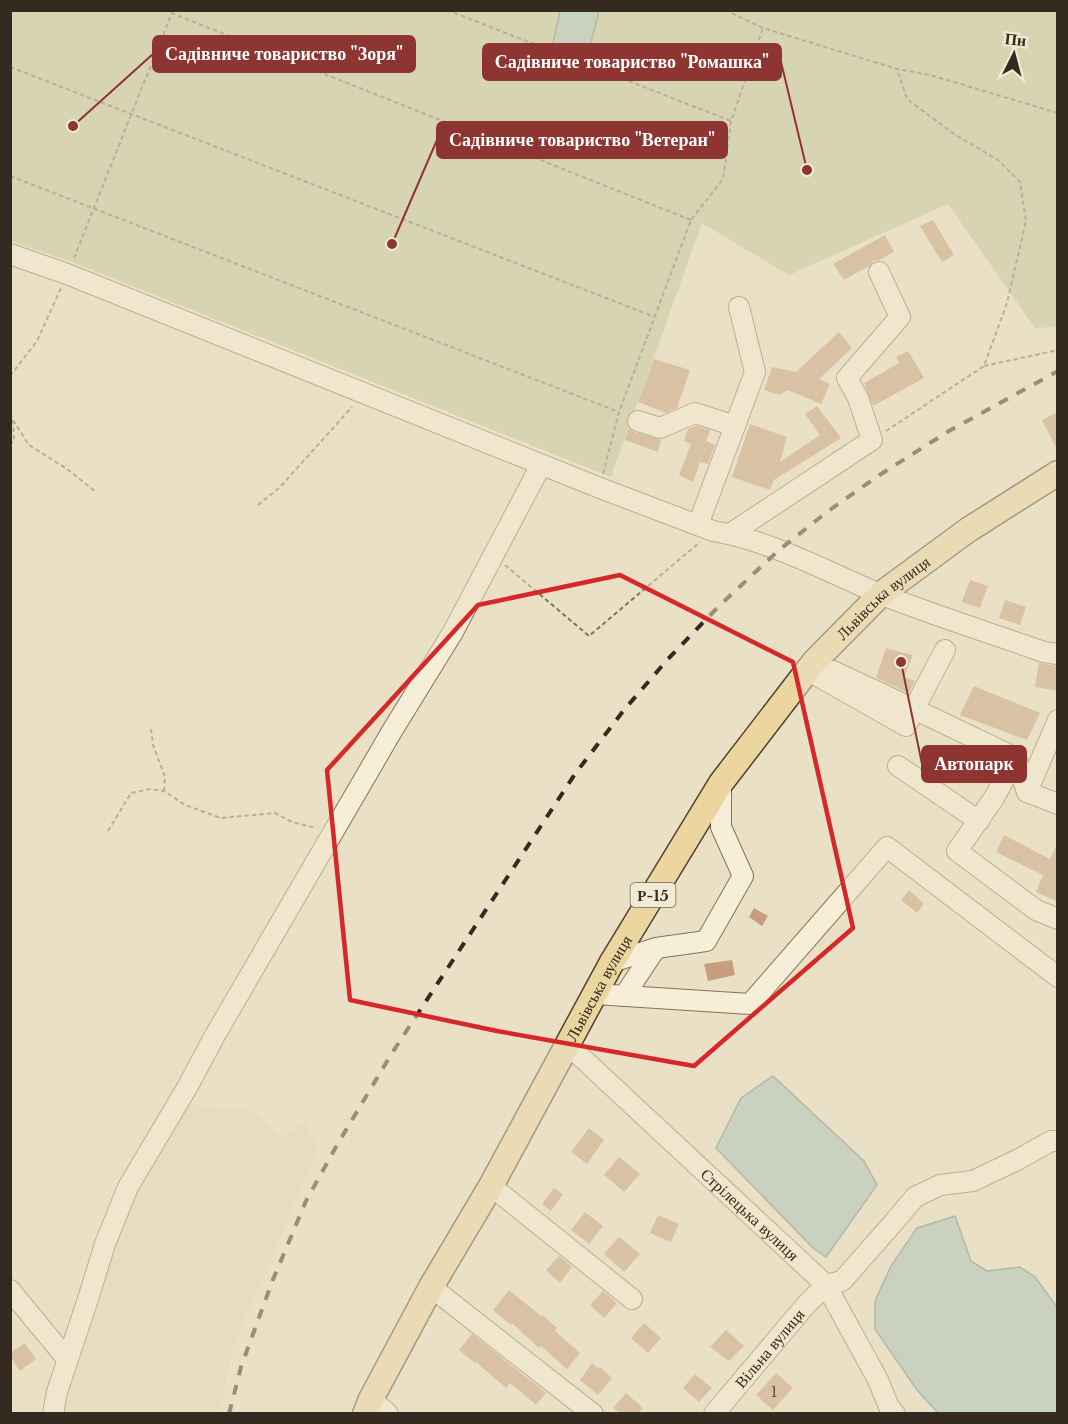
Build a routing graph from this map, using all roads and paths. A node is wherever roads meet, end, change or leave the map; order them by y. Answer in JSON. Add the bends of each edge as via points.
{"nodes":[{"id":1,"x":164,"y":10,"type":"edge"},
{"id":2,"x":447,"y":10,"type":"edge"},
{"id":3,"x":725,"y":10,"type":"edge"},
{"id":4,"x":172,"y":12,"type":"edge"},
{"id":5,"x":763,"y":28,"type":"junction"},
{"id":6,"x":10,"y":68,"type":"edge"},
{"id":7,"x":897,"y":69,"type":"junction"},
{"id":8,"x":131,"y":113,"type":"junction"},
{"id":9,"x":1058,"y":113,"type":"edge"},
{"id":10,"x":731,"y":122,"type":"junction"},
{"id":11,"x":10,"y":176,"type":"edge"},
{"id":12,"x":93,"y":209,"type":"junction"},
{"id":13,"x":691,"y":220,"type":"junction"},
{"id":14,"x":10,"y":254,"type":"edge"},
{"id":15,"x":879,"y":273,"type":"dead end"},
{"id":16,"x":67,"y":274,"type":"junction"},
{"id":17,"x":739,"y":308,"type":"dead end"},
{"id":18,"x":654,"y":317,"type":"junction"},
{"id":19,"x":1058,"y":350,"type":"edge"},
{"id":20,"x":984,"y":366,"type":"junction"},
{"id":21,"x":10,"y":376,"type":"edge"},
{"id":22,"x":364,"y":393,"type":"junction"},
{"id":23,"x":619,"y":412,"type":"junction"},
{"id":24,"x":10,"y":413,"type":"edge"},
{"id":25,"x":13,"y":420,"type":"junction"},
{"id":26,"x":638,"y":421,"type":"dead end"},
{"id":27,"x":735,"y":426,"type":"junction"},
{"id":28,"x":872,"y":440,"type":"junction"},
{"id":29,"x":10,"y":444,"type":"edge"},
{"id":30,"x":542,"y":465,"type":"junction"},
{"id":31,"x":1058,"y":473,"type":"edge"},
{"id":32,"x":600,"y":488,"type":"junction"},
{"id":33,"x":96,"y":492,"type":"dead end"},
{"id":34,"x":258,"y":506,"type":"dead end"},
{"id":35,"x":714,"y":530,"type":"junction"},
{"id":36,"x":493,"y":555,"type":"junction"},
{"id":37,"x":881,"y":594,"type":"junction"},
{"id":38,"x":945,"y":650,"type":"dead end"},
{"id":39,"x":1058,"y":654,"type":"edge"},
{"id":40,"x":811,"y":666,"type":"junction"},
{"id":41,"x":914,"y":709,"type":"junction"},
{"id":42,"x":1058,"y":720,"type":"edge"},
{"id":43,"x":151,"y":729,"type":"dead end"},
{"id":44,"x":1016,"y":758,"type":"junction"},
{"id":45,"x":898,"y":766,"type":"dead end"},
{"id":46,"x":721,"y":783,"type":"junction"},
{"id":47,"x":164,"y":791,"type":"junction"},
{"id":48,"x":1027,"y":792,"type":"junction"},
{"id":49,"x":1058,"y":804,"type":"edge"},
{"id":50,"x":979,"y":821,"type":"junction"},
{"id":51,"x":108,"y":831,"type":"dead end"},
{"id":52,"x":334,"y":832,"type":"junction"},
{"id":53,"x":1058,"y":919,"type":"edge"},
{"id":54,"x":656,"y":948,"type":"junction"},
{"id":55,"x":612,"y":962,"type":"junction"},
{"id":56,"x":1058,"y":977,"type":"edge"},
{"id":57,"x":595,"y":994,"type":"junction"},
{"id":58,"x":624,"y":996,"type":"junction"},
{"id":59,"x":567,"y":1044,"type":"junction"},
{"id":60,"x":1058,"y":1141,"type":"edge"},
{"id":61,"x":491,"y":1186,"type":"junction"},
{"id":62,"x":826,"y":1285,"type":"junction"},
{"id":63,"x":431,"y":1287,"type":"junction"},
{"id":64,"x":10,"y":1290,"type":"edge"},
{"id":65,"x":632,"y":1299,"type":"dead end"},
{"id":66,"x":67,"y":1359,"type":"junction"},
{"id":67,"x":375,"y":1409,"type":"edge"},
{"id":68,"x":53,"y":1413,"type":"edge"},
{"id":69,"x":593,"y":1413,"type":"edge"},
{"id":70,"x":714,"y":1413,"type":"edge"},
{"id":71,"x":895,"y":1413,"type":"edge"}],
"edges":[{"from":1,"to":4,"type":"path"},
{"from":2,"to":10,"type":"path"},
{"from":3,"to":5,"type":"path"},
{"from":4,"to":8,"type":"path"},
{"from":4,"to":13,"type":"path"},
{"from":5,"to":7,"type":"path"},
{"from":5,"to":10,"type":"path"},
{"from":6,"to":8,"type":"path"},
{"from":7,"to":9,"type":"path"},
{"from":7,"to":20,"type":"path","via":[[907,99],[998,160],[1020,182],[1026,220],[1007,303]]},
{"from":8,"to":12,"type":"path"},
{"from":8,"to":18,"type":"path"},
{"from":10,"to":13,"type":"path","via":[[723,179]]},
{"from":11,"to":12,"type":"path"},
{"from":12,"to":16,"type":"path"},
{"from":12,"to":23,"type":"path"},
{"from":13,"to":18,"type":"path"},
{"from":14,"to":16,"type":"street"},
{"from":15,"to":28,"type":"street","via":[[900,317],[847,378]]},
{"from":16,"to":21,"type":"path","via":[[37,340]]},
{"from":16,"to":22,"type":"street"},
{"from":17,"to":27,"type":"street","via":[[755,372]]},
{"from":18,"to":23,"type":"path"},
{"from":19,"to":20,"type":"path"},
{"from":20,"to":28,"type":"path"},
{"from":22,"to":30,"type":"street"},
{"from":22,"to":34,"type":"path","via":[[280,487]]},
{"from":23,"to":32,"type":"path"},
{"from":24,"to":25,"type":"path"},
{"from":25,"to":29,"type":"path","via":[[14,441]]},
{"from":25,"to":33,"type":"path","via":[[29,445]]},
{"from":26,"to":27,"type":"street","via":[[660,428],[695,413]]},
{"from":27,"to":35,"type":"street"},
{"from":28,"to":35,"type":"street"},
{"from":30,"to":32,"type":"street"},
{"from":30,"to":36,"type":"street"},
{"from":31,"to":37,"type":"main road","name":"Львівська вулиця","number":"Р-15","via":[[968,530]]},
{"from":32,"to":35,"type":"street"},
{"from":35,"to":36,"type":"path","via":[[590,636]]},
{"from":35,"to":37,"type":"street","via":[[779,550]]},
{"from":36,"to":52,"type":"street","via":[[453,632]]},
{"from":37,"to":39,"type":"street"},
{"from":37,"to":40,"type":"main road","name":"Львівська вулиця","number":"Р-15"},
{"from":38,"to":41,"type":"street"},
{"from":40,"to":41,"type":"street"},
{"from":40,"to":46,"type":"main road","name":"Львівська вулиця","number":"Р-15"},
{"from":41,"to":44,"type":"street"},
{"from":42,"to":48,"type":"street"},
{"from":43,"to":47,"type":"path","via":[[165,777]]},
{"from":44,"to":48,"type":"street"},
{"from":44,"to":50,"type":"street"},
{"from":45,"to":50,"type":"street"},
{"from":46,"to":54,"type":"street","via":[[721,827],[743,876],[706,941]]},
{"from":46,"to":55,"type":"main road","name":"Львівська вулиця","number":"Р-15"},
{"from":47,"to":51,"type":"path","via":[[150,789],[131,794]]},
{"from":47,"to":52,"type":"path","via":[[185,805],[221,818],[275,813],[292,822]]},
{"from":48,"to":49,"type":"street"},
{"from":50,"to":53,"type":"street","via":[[957,850],[1036,910]]},
{"from":52,"to":66,"type":"street","via":[[128,1187]]},
{"from":54,"to":55,"type":"street"},
{"from":54,"to":58,"type":"street"},
{"from":55,"to":57,"type":"main road","name":"Львівська вулиця","number":"Р-15"},
{"from":56,"to":58,"type":"street","via":[[888,846],[750,1004]]},
{"from":57,"to":58,"type":"street"},
{"from":57,"to":59,"type":"main road","name":"Львівська вулиця","number":"Р-15"},
{"from":59,"to":61,"type":"main road","name":"Львівська вулиця","number":"Р-15"},
{"from":59,"to":62,"type":"street","name":"Стрілецька вулиця"},
{"from":60,"to":62,"type":"street","name":"Вільна вулиця","via":[[973,1181],[940,1185],[915,1197],[842,1281]]},
{"from":61,"to":63,"type":"main road","name":"Львівська вулиця","number":"Р-15"},
{"from":61,"to":65,"type":"street"},
{"from":62,"to":70,"type":"street","name":"Вільна вулиця"},
{"from":62,"to":71,"type":"street","name":"Стрілецька вулиця"},
{"from":63,"to":67,"type":"main road","name":"Львівська вулиця","number":"Р-15"},
{"from":63,"to":69,"type":"street"},
{"from":64,"to":66,"type":"street"},
{"from":66,"to":68,"type":"street"}]}
